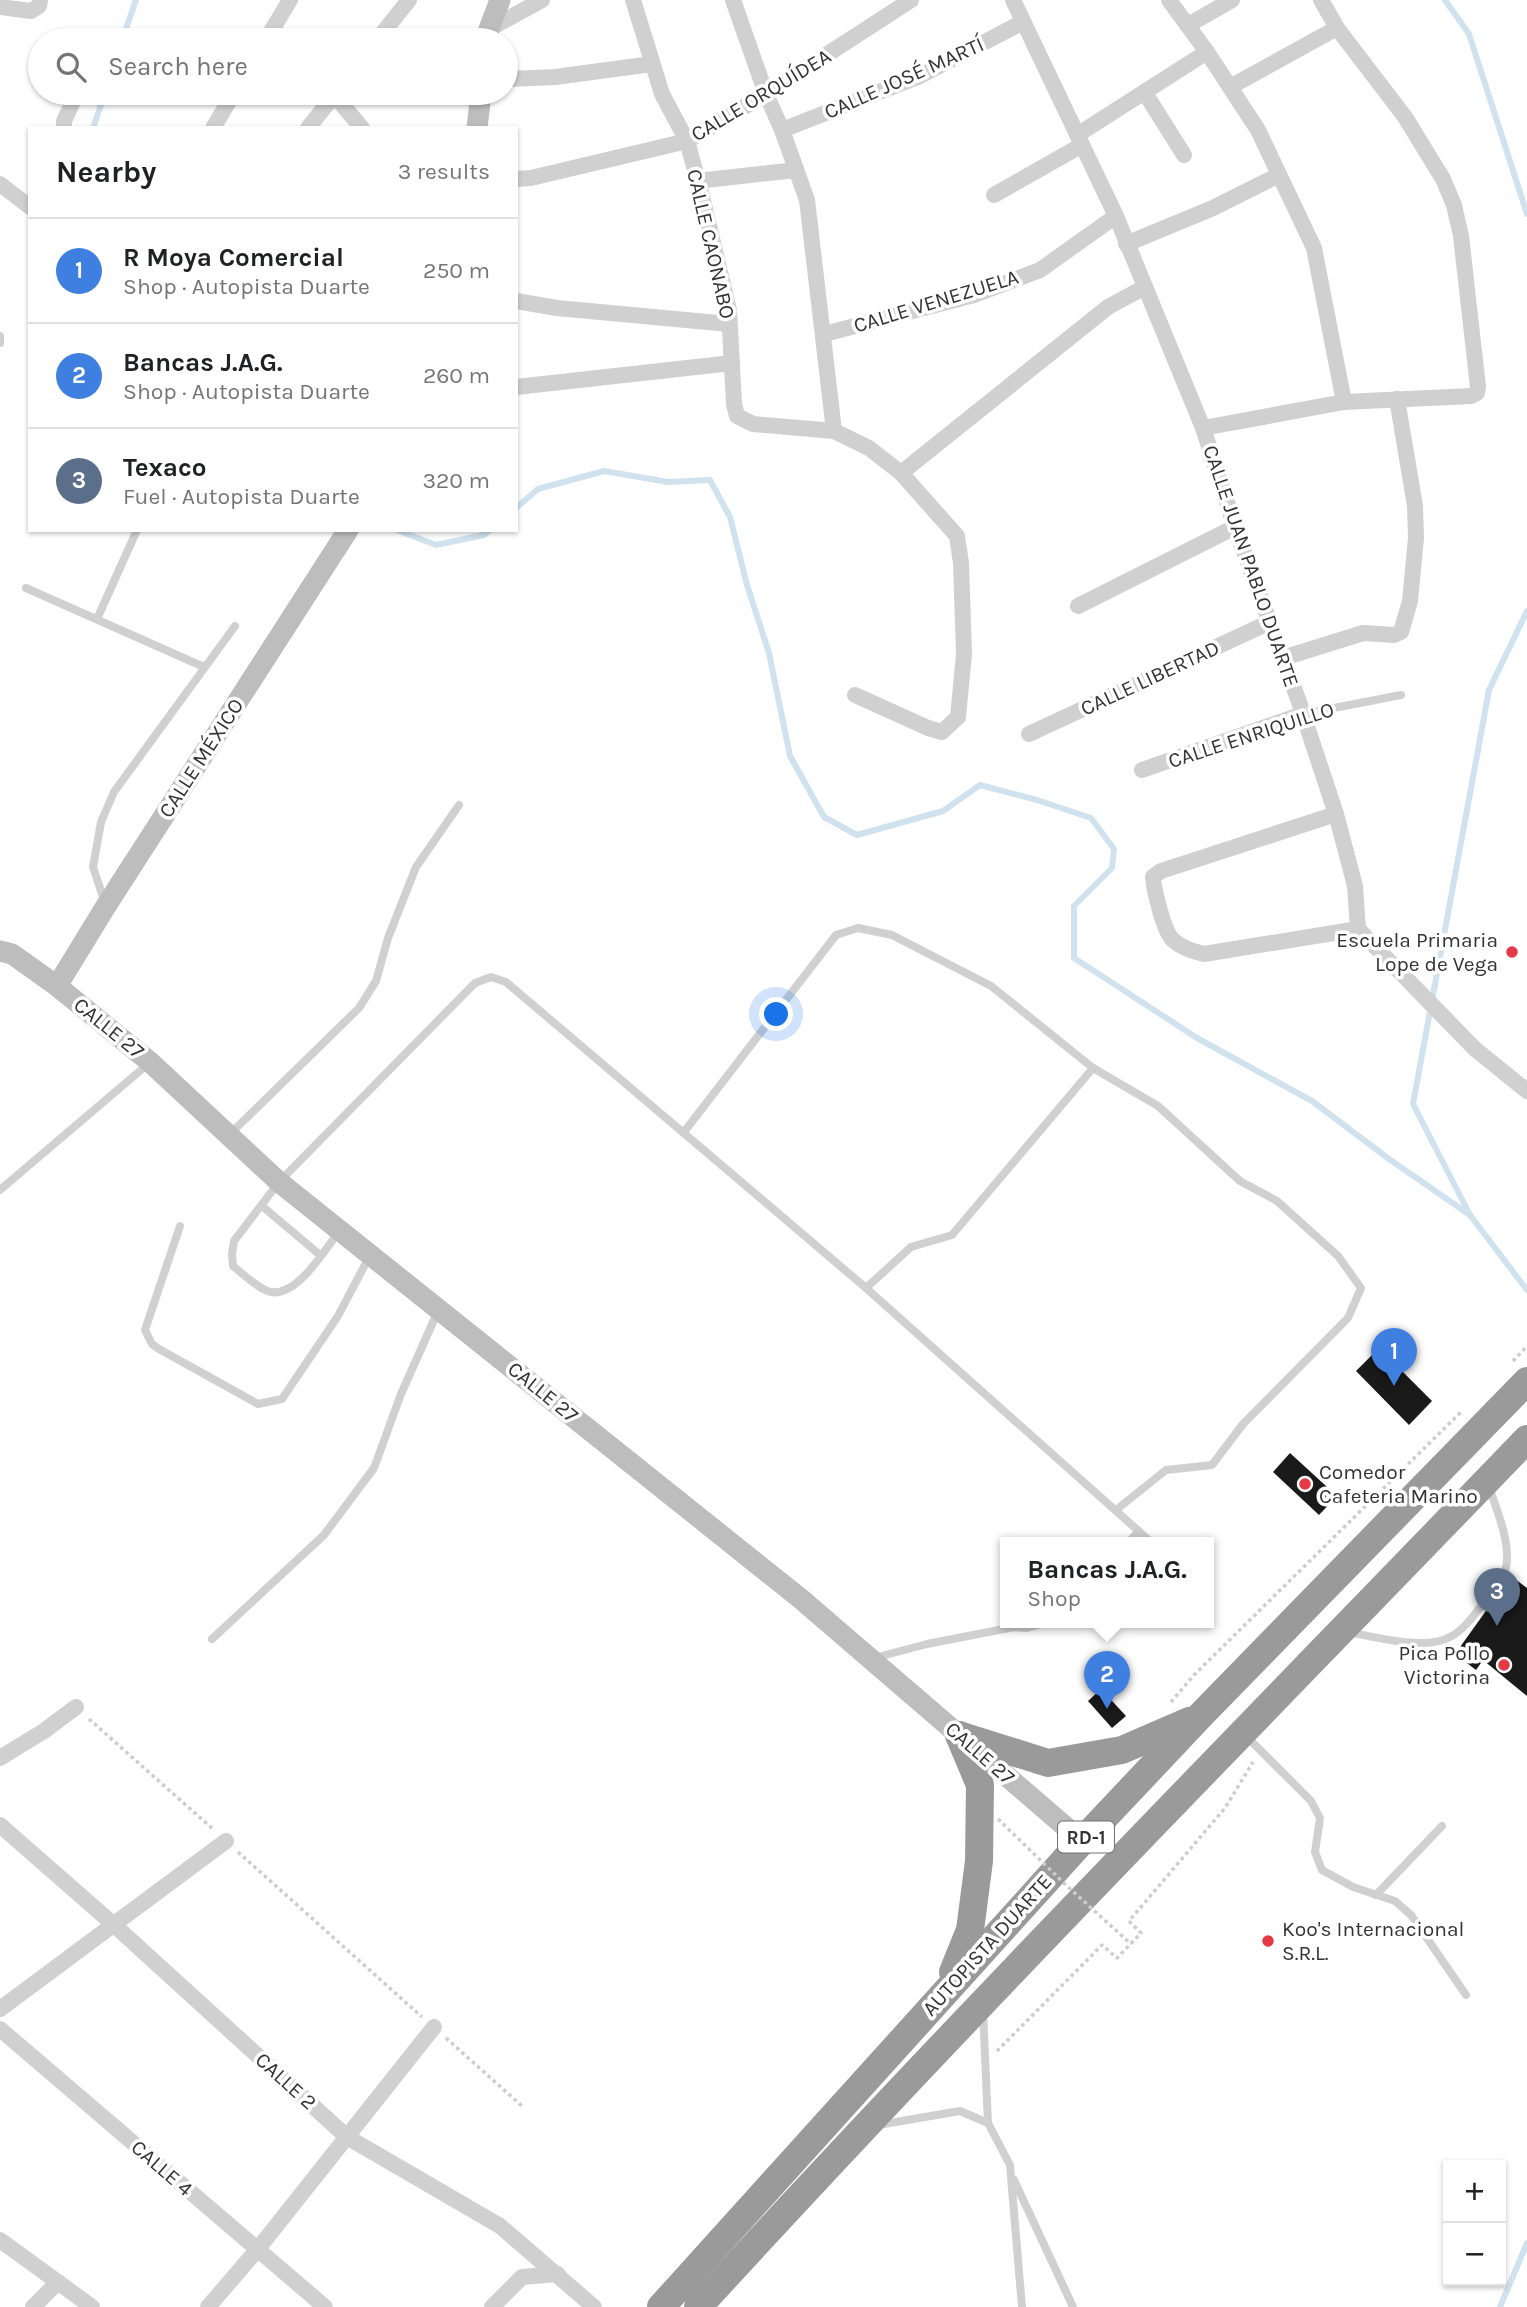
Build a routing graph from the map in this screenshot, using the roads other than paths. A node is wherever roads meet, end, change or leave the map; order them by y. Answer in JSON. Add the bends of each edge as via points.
{"nodes":[{"id":1,"x":290,"y":0,"type":"edge"},
{"id":2,"x":409,"y":0,"type":"edge"},
{"id":3,"x":500,"y":0,"type":"edge"},
{"id":4,"x":542,"y":0,"type":"edge"},
{"id":5,"x":633,"y":0,"type":"edge"},
{"id":6,"x":733,"y":0,"type":"edge"},
{"id":7,"x":911,"y":0,"type":"edge"},
{"id":8,"x":1013,"y":0,"type":"edge"},
{"id":9,"x":1169,"y":0,"type":"edge"},
{"id":10,"x":1233,"y":0,"type":"edge"},
{"id":11,"x":1321,"y":0,"type":"edge"},
{"id":12,"x":38,"y":5,"type":"edge"},
{"id":13,"x":0,"y":7,"type":"edge"},
{"id":14,"x":1023,"y":22,"type":"junction"},
{"id":15,"x":1188,"y":25,"type":"junction"},
{"id":16,"x":273,"y":28,"type":"edge"},
{"id":17,"x":387,"y":28,"type":"edge"},
{"id":18,"x":490,"y":28,"type":"edge"},
{"id":19,"x":499,"y":28,"type":"edge"},
{"id":20,"x":1336,"y":28,"type":"junction"},
{"id":21,"x":1207,"y":52,"type":"junction"},
{"id":22,"x":652,"y":64,"type":"junction"},
{"id":23,"x":518,"y":79,"type":"edge"},
{"id":24,"x":1230,"y":87,"type":"junction"},
{"id":25,"x":1145,"y":93,"type":"junction"},
{"id":26,"x":766,"y":94,"type":"junction"},
{"id":27,"x":71,"y":105,"type":"edge"},
{"id":28,"x":227,"y":105,"type":"edge"},
{"id":29,"x":326,"y":105,"type":"edge"},
{"id":30,"x":341,"y":105,"type":"edge"},
{"id":31,"x":480,"y":105,"type":"edge"},
{"id":32,"x":64,"y":126,"type":"edge"},
{"id":33,"x":214,"y":126,"type":"edge"},
{"id":34,"x":310,"y":126,"type":"edge"},
{"id":35,"x":360,"y":126,"type":"edge"},
{"id":36,"x":477,"y":126,"type":"edge"},
{"id":37,"x":782,"y":130,"type":"junction"},
{"id":38,"x":1079,"y":140,"type":"junction"},
{"id":39,"x":687,"y":141,"type":"junction"},
{"id":40,"x":1184,"y":155,"type":"dead end"},
{"id":41,"x":796,"y":170,"type":"junction"},
{"id":42,"x":1279,"y":175,"type":"junction"},
{"id":43,"x":518,"y":179,"type":"edge"},
{"id":44,"x":697,"y":181,"type":"junction"},
{"id":45,"x":0,"y":184,"type":"edge"},
{"id":46,"x":994,"y":195,"type":"dead end"},
{"id":47,"x":28,"y":205,"type":"edge"},
{"id":48,"x":1116,"y":216,"type":"junction"},
{"id":49,"x":1126,"y":244,"type":"junction"},
{"id":50,"x":1145,"y":287,"type":"junction"},
{"id":51,"x":518,"y":301,"type":"edge"},
{"id":52,"x":729,"y":324,"type":"junction"},
{"id":53,"x":824,"y":334,"type":"junction"},
{"id":54,"x":0,"y":336,"type":"edge"},
{"id":55,"x":0,"y":343,"type":"edge"},
{"id":56,"x":732,"y":363,"type":"junction"},
{"id":57,"x":518,"y":387,"type":"edge"},
{"id":58,"x":1397,"y":399,"type":"junction"},
{"id":59,"x":1344,"y":402,"type":"junction"},
{"id":60,"x":1203,"y":428,"type":"junction"},
{"id":61,"x":834,"y":431,"type":"junction"},
{"id":62,"x":901,"y":473,"type":"junction"},
{"id":63,"x":1235,"y":527,"type":"junction"},
{"id":64,"x":136,"y":532,"type":"edge"},
{"id":65,"x":347,"y":532,"type":"edge"},
{"id":66,"x":26,"y":588,"type":"dead end"},
{"id":67,"x":1078,"y":606,"type":"dead end"},
{"id":68,"x":97,"y":620,"type":"junction"},
{"id":69,"x":1270,"y":622,"type":"junction"},
{"id":70,"x":235,"y":626,"type":"dead end"},
{"id":71,"x":1283,"y":657,"type":"junction"},
{"id":72,"x":204,"y":667,"type":"junction"},
{"id":73,"x":855,"y":695,"type":"dead end"},
{"id":74,"x":1401,"y":695,"type":"dead end"},
{"id":75,"x":1303,"y":714,"type":"junction"},
{"id":76,"x":1029,"y":734,"type":"dead end"},
{"id":77,"x":1142,"y":770,"type":"dead end"},
{"id":78,"x":459,"y":805,"type":"dead end"},
{"id":79,"x":1336,"y":814,"type":"junction"},
{"id":80,"x":106,"y":906,"type":"junction"},
{"id":81,"x":1358,"y":929,"type":"junction"},
{"id":82,"x":0,"y":951,"type":"edge"},
{"id":83,"x":57,"y":986,"type":"junction"},
{"id":84,"x":150,"y":1062,"type":"junction"},
{"id":85,"x":1093,"y":1068,"type":"junction"},
{"id":86,"x":1527,"y":1091,"type":"edge"},
{"id":87,"x":684,"y":1132,"type":"junction"},
{"id":88,"x":229,"y":1135,"type":"junction"},
{"id":89,"x":279,"y":1182,"type":"junction"},
{"id":90,"x":0,"y":1190,"type":"edge"},
{"id":91,"x":262,"y":1206,"type":"junction"},
{"id":92,"x":180,"y":1226,"type":"dead end"},
{"id":93,"x":340,"y":1231,"type":"junction"},
{"id":94,"x":320,"y":1255,"type":"junction"},
{"id":95,"x":370,"y":1255,"type":"junction"},
{"id":96,"x":866,"y":1288,"type":"junction"},
{"id":97,"x":439,"y":1308,"type":"junction"},
{"id":98,"x":1527,"y":1381,"type":"edge"},
{"id":99,"x":1527,"y":1439,"type":"edge"},
{"id":100,"x":1488,"y":1480,"type":"junction"},
{"id":101,"x":1116,"y":1510,"type":"junction"},
{"id":102,"x":1139,"y":1531,"type":"junction"},
{"id":103,"x":1134,"y":1537,"type":"edge"},
{"id":104,"x":1146,"y":1537,"type":"edge"},
{"id":105,"x":1009,"y":1628,"type":"edge"},
{"id":106,"x":1341,"y":1631,"type":"junction"},
{"id":107,"x":212,"y":1639,"type":"dead end"},
{"id":108,"x":871,"y":1659,"type":"junction"},
{"id":109,"x":76,"y":1707,"type":"road end"},
{"id":110,"x":1201,"y":1715,"type":"junction"},
{"id":111,"x":959,"y":1735,"type":"junction"},
{"id":112,"x":1251,"y":1741,"type":"junction"},
{"id":113,"x":0,"y":1758,"type":"edge"},
{"id":114,"x":0,"y":1825,"type":"edge"},
{"id":115,"x":1442,"y":1826,"type":"dead end"},
{"id":116,"x":226,"y":1841,"type":"road end"},
{"id":117,"x":1082,"y":1841,"type":"junction"},
{"id":118,"x":1376,"y":1895,"type":"junction"},
{"id":119,"x":113,"y":1924,"type":"junction"},
{"id":120,"x":946,"y":1990,"type":"junction"},
{"id":121,"x":1466,"y":1995,"type":"dead end"},
{"id":122,"x":983,"y":2001,"type":"junction"},
{"id":123,"x":0,"y":2009,"type":"edge"},
{"id":124,"x":434,"y":2027,"type":"road end"},
{"id":125,"x":0,"y":2029,"type":"edge"},
{"id":126,"x":988,"y":2123,"type":"junction"},
{"id":127,"x":864,"y":2127,"type":"junction"},
{"id":128,"x":347,"y":2137,"type":"junction"},
{"id":129,"x":1011,"y":2175,"type":"junction"},
{"id":130,"x":0,"y":2240,"type":"edge"},
{"id":131,"x":257,"y":2250,"type":"junction"},
{"id":132,"x":558,"y":2274,"type":"junction"},
{"id":133,"x":58,"y":2282,"type":"junction"},
{"id":134,"x":33,"y":2307,"type":"edge"},
{"id":135,"x":92,"y":2307,"type":"edge"},
{"id":136,"x":208,"y":2307,"type":"edge"},
{"id":137,"x":325,"y":2307,"type":"edge"},
{"id":138,"x":492,"y":2307,"type":"edge"},
{"id":139,"x":594,"y":2307,"type":"edge"},
{"id":140,"x":661,"y":2307,"type":"edge"},
{"id":141,"x":698,"y":2307,"type":"edge"},
{"id":142,"x":1022,"y":2307,"type":"edge"},
{"id":143,"x":1073,"y":2307,"type":"edge"}],
"edges":[{"from":1,"to":16,"type":"street"},
{"from":2,"to":17,"type":"street"},
{"from":3,"to":18,"type":"street"},
{"from":4,"to":19,"type":"street"},
{"from":5,"to":22,"type":"street","name":"CALLE CAONABO"},
{"from":6,"to":26,"type":"street"},
{"from":7,"to":26,"type":"street","name":"CALLE ORQUÍDEA"},
{"from":8,"to":14,"type":"street","name":"CALLE JUAN PABLO DUARTE"},
{"from":9,"to":15,"type":"street"},
{"from":10,"to":15,"type":"street"},
{"from":11,"to":20,"type":"street"},
{"from":12,"to":13,"type":"street","via":[[31,11]]},
{"from":14,"to":37,"type":"street","name":"CALLE JOSÉ MARTÍ","via":[[920,76]]},
{"from":14,"to":38,"type":"street","name":"CALLE JUAN PABLO DUARTE"},
{"from":15,"to":21,"type":"street"},
{"from":20,"to":24,"type":"street"},
{"from":20,"to":58,"type":"street","via":[[1405,117],[1443,179],[1461,236],[1477,393]]},
{"from":21,"to":24,"type":"street"},
{"from":21,"to":25,"type":"street"},
{"from":22,"to":23,"type":"street"},
{"from":22,"to":39,"type":"street","name":"CALLE CAONABO"},
{"from":24,"to":42,"type":"street"},
{"from":25,"to":38,"type":"street"},
{"from":25,"to":40,"type":"street"},
{"from":26,"to":37,"type":"street"},
{"from":26,"to":39,"type":"street","name":"CALLE ORQUÍDEA"},
{"from":27,"to":32,"type":"street"},
{"from":28,"to":33,"type":"street"},
{"from":29,"to":34,"type":"street"},
{"from":30,"to":35,"type":"street"},
{"from":31,"to":36,"type":"street"},
{"from":37,"to":41,"type":"street"},
{"from":38,"to":46,"type":"street"},
{"from":38,"to":48,"type":"street","name":"CALLE JUAN PABLO DUARTE"},
{"from":39,"to":43,"type":"street","name":"CALLE ORQUÍDEA"},
{"from":39,"to":44,"type":"street","name":"CALLE CAONABO"},
{"from":41,"to":44,"type":"street"},
{"from":41,"to":53,"type":"street","via":[[807,201]]},
{"from":42,"to":49,"type":"street"},
{"from":42,"to":59,"type":"street","via":[[1314,248]]},
{"from":44,"to":52,"type":"street","name":"CALLE CAONABO"},
{"from":45,"to":47,"type":"street"},
{"from":48,"to":49,"type":"street","name":"CALLE JUAN PABLO DUARTE"},
{"from":48,"to":53,"type":"street","name":"CALLE VENEZUELA","via":[[1040,270],[974,295]]},
{"from":49,"to":50,"type":"street","name":"CALLE JUAN PABLO DUARTE"},
{"from":50,"to":60,"type":"street","name":"CALLE JUAN PABLO DUARTE"},
{"from":50,"to":62,"type":"street","via":[[1108,307]]},
{"from":51,"to":52,"type":"street"},
{"from":52,"to":56,"type":"street","name":"CALLE CAONABO"},
{"from":53,"to":61,"type":"street"},
{"from":54,"to":55,"type":"lane"},
{"from":56,"to":57,"type":"street"},
{"from":56,"to":61,"type":"street","name":"CALLE CAONABO","via":[[737,416],[753,424]]},
{"from":58,"to":59,"type":"street"},
{"from":58,"to":71,"type":"street","via":[[1416,538],[1410,601],[1401,632],[1363,633]]},
{"from":59,"to":60,"type":"street"},
{"from":60,"to":63,"type":"street","name":"CALLE JUAN PABLO DUARTE"},
{"from":61,"to":62,"type":"street","via":[[869,448]]},
{"from":62,"to":73,"type":"street","via":[[957,536],[964,654],[958,717],[942,732]]},
{"from":63,"to":67,"type":"street"},
{"from":63,"to":69,"type":"street","name":"CALLE JUAN PABLO DUARTE"},
{"from":64,"to":68,"type":"lane"},
{"from":65,"to":80,"type":"street","name":"CALLE MÉXICO"},
{"from":66,"to":68,"type":"lane"},
{"from":68,"to":72,"type":"lane"},
{"from":69,"to":71,"type":"street","name":"CALLE JUAN PABLO DUARTE"},
{"from":69,"to":76,"type":"street","name":"CALLE LIBERTAD"},
{"from":70,"to":72,"type":"lane"},
{"from":71,"to":75,"type":"street","name":"CALLE JUAN PABLO DUARTE"},
{"from":72,"to":80,"type":"lane","via":[[114,792],[101,822],[93,867]]},
{"from":74,"to":75,"type":"lane","name":"CALLE ENRIQUILLO"},
{"from":75,"to":77,"type":"street","name":"CALLE ENRIQUILLO"},
{"from":75,"to":79,"type":"street","name":"CALLE JUAN PABLO DUARTE"},
{"from":78,"to":88,"type":"lane","via":[[416,867],[376,981],[359,1008]]},
{"from":79,"to":81,"type":"street","name":"CALLE JUAN PABLO DUARTE","via":[[1355,886]]},
{"from":79,"to":81,"type":"street","via":[[1161,871],[1153,877],[1154,890],[1171,939],[1204,954]]},
{"from":80,"to":83,"type":"street","name":"CALLE MÉXICO"},
{"from":81,"to":86,"type":"street","via":[[1475,1049]]},
{"from":82,"to":83,"type":"street","name":"CALLE 27","via":[[12,954]]},
{"from":83,"to":84,"type":"street","name":"CALLE 27"},
{"from":84,"to":88,"type":"street","name":"CALLE 27"},
{"from":84,"to":90,"type":"lane"},
{"from":85,"to":87,"type":"lane","via":[[991,986],[891,935],[858,928],[836,935]]},
{"from":85,"to":96,"type":"lane","via":[[952,1235],[911,1247]]},
{"from":85,"to":101,"type":"lane","via":[[1158,1106],[1240,1181],[1277,1201],[1338,1256],[1362,1288],[1348,1318],[1243,1424],[1212,1465],[1166,1470]]},
{"from":87,"to":89,"type":"lane","via":[[506,982],[491,977],[475,983]]},
{"from":87,"to":96,"type":"lane"},
{"from":88,"to":89,"type":"street","name":"CALLE 27"},
{"from":89,"to":91,"type":"lane"},
{"from":89,"to":93,"type":"street","name":"CALLE 27"},
{"from":91,"to":94,"type":"lane"},
{"from":91,"to":94,"type":"lane","via":[[234,1241],[233,1266],[266,1291],[280,1293],[293,1288]]},
{"from":92,"to":95,"type":"lane","via":[[145,1330],[159,1349],[258,1404],[282,1399],[338,1316]]},
{"from":93,"to":94,"type":"lane"},
{"from":93,"to":95,"type":"street","name":"CALLE 27"},
{"from":95,"to":97,"type":"street","name":"CALLE 27"},
{"from":96,"to":101,"type":"lane"},
{"from":97,"to":107,"type":"lane","via":[[374,1468],[324,1535]]},
{"from":97,"to":108,"type":"street","name":"CALLE 27"},
{"from":98,"to":110,"type":"highway","name":"AUTOPISTA DUARTE","number":"RD-1"},
{"from":99,"to":100,"type":"highway","name":"AUTOPISTA DUARTE","number":"RD-1"},
{"from":100,"to":106,"type":"highway","name":"AUTOPISTA DUARTE","number":"RD-1"},
{"from":100,"to":106,"type":"lane","via":[[1508,1562],[1492,1593],[1469,1621],[1450,1637],[1433,1642]]},
{"from":101,"to":102,"type":"lane"},
{"from":102,"to":103,"type":"lane"},
{"from":102,"to":104,"type":"lane"},
{"from":105,"to":108,"type":"lane"},
{"from":106,"to":112,"type":"highway","name":"AUTOPISTA DUARTE","number":"RD-1"},
{"from":108,"to":111,"type":"street","name":"CALLE 27"},
{"from":109,"to":113,"type":"street"},
{"from":110,"to":111,"type":"highway","via":[[1122,1750],[1048,1763]]},
{"from":110,"to":117,"type":"highway","name":"AUTOPISTA DUARTE","number":"RD-1"},
{"from":111,"to":117,"type":"street","name":"CALLE 27"},
{"from":111,"to":120,"type":"highway","via":[[980,1785],[979,1861],[971,1930]]},
{"from":112,"to":118,"type":"lane","via":[[1311,1801],[1320,1818],[1315,1852],[1322,1870]]},
{"from":112,"to":122,"type":"highway","name":"AUTOPISTA DUARTE","number":"RD-1"},
{"from":114,"to":119,"type":"street","name":"CALLE 2"},
{"from":115,"to":118,"type":"lane"},
{"from":116,"to":119,"type":"street"},
{"from":117,"to":120,"type":"highway","name":"AUTOPISTA DUARTE","number":"RD-1"},
{"from":118,"to":121,"type":"lane","via":[[1395,1901],[1411,1915]]},
{"from":119,"to":123,"type":"street"},
{"from":119,"to":128,"type":"street","name":"CALLE 2"},
{"from":120,"to":140,"type":"highway","name":"AUTOPISTA DUARTE","number":"RD-1"},
{"from":122,"to":126,"type":"lane"},
{"from":122,"to":127,"type":"highway","name":"AUTOPISTA DUARTE","number":"RD-1"},
{"from":124,"to":128,"type":"street"},
{"from":125,"to":131,"type":"street","name":"CALLE 4"},
{"from":126,"to":127,"type":"lane","via":[[960,2111]]},
{"from":126,"to":129,"type":"lane"},
{"from":127,"to":141,"type":"highway","name":"AUTOPISTA DUARTE","number":"RD-1"},
{"from":128,"to":131,"type":"street"},
{"from":128,"to":132,"type":"street","name":"CALLE 2","via":[[500,2226]]},
{"from":129,"to":142,"type":"lane"},
{"from":129,"to":143,"type":"lane"},
{"from":130,"to":133,"type":"street"},
{"from":131,"to":136,"type":"street"},
{"from":131,"to":137,"type":"street","name":"CALLE 4"},
{"from":132,"to":138,"type":"street","via":[[522,2277]]},
{"from":132,"to":139,"type":"street","name":"CALLE 2"},
{"from":133,"to":134,"type":"street"},
{"from":133,"to":135,"type":"street"}]}
